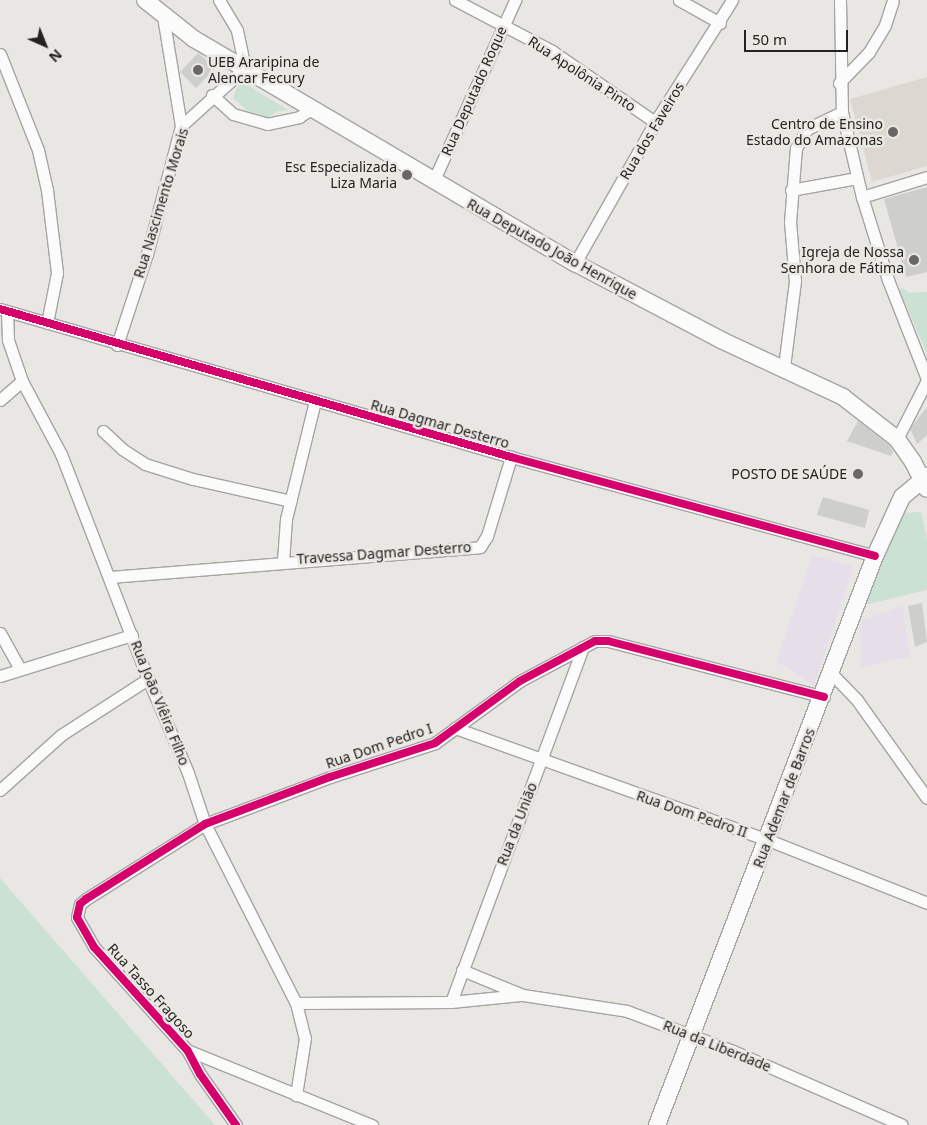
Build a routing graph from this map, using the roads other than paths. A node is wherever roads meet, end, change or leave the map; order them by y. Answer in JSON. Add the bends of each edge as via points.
{"nodes":[{"id":1,"x":145,"y":0,"type":"edge"},
{"id":2,"x":219,"y":0,"type":"edge"},
{"id":3,"x":454,"y":0,"type":"edge"},
{"id":4,"x":515,"y":0,"type":"edge"},
{"id":5,"x":679,"y":0,"type":"edge"},
{"id":6,"x":732,"y":0,"type":"edge"},
{"id":7,"x":840,"y":0,"type":"edge"},
{"id":8,"x":893,"y":1,"type":"dead end"},
{"id":9,"x":163,"y":16,"type":"junction"},
{"id":10,"x":720,"y":23,"type":"junction"},
{"id":11,"x":504,"y":25,"type":"junction"},
{"id":12,"x":0,"y":54,"type":"edge"},
{"id":13,"x":245,"y":68,"type":"junction"},
{"id":14,"x":839,"y":82,"type":"junction"},
{"id":15,"x":212,"y":95,"type":"junction"},
{"id":16,"x":313,"y":108,"type":"junction"},
{"id":17,"x":842,"y":112,"type":"junction"},
{"id":18,"x":655,"y":122,"type":"junction"},
{"id":19,"x":181,"y":126,"type":"junction"},
{"id":20,"x":927,"y":177,"type":"edge"},
{"id":21,"x":857,"y":178,"type":"junction"},
{"id":22,"x":434,"y":182,"type":"junction"},
{"id":23,"x":791,"y":190,"type":"junction"},
{"id":24,"x":862,"y":197,"type":"junction"},
{"id":25,"x":575,"y":263,"type":"junction"},
{"id":26,"x":4,"y":310,"type":"edge"},
{"id":27,"x":47,"y":323,"type":"junction"},
{"id":28,"x":117,"y":345,"type":"junction"},
{"id":29,"x":784,"y":368,"type":"junction"},
{"id":30,"x":927,"y":379,"type":"edge"},
{"id":31,"x":22,"y":381,"type":"junction"},
{"id":32,"x":0,"y":400,"type":"edge"},
{"id":33,"x":315,"y":401,"type":"junction"},
{"id":34,"x":103,"y":431,"type":"dead end"},
{"id":35,"x":896,"y":439,"type":"junction"},
{"id":36,"x":511,"y":457,"type":"junction"},
{"id":37,"x":926,"y":481,"type":"edge"},
{"id":38,"x":291,"y":501,"type":"junction"},
{"id":39,"x":875,"y":556,"type":"junction"},
{"id":40,"x":283,"y":560,"type":"junction"},
{"id":41,"x":110,"y":577,"type":"junction"},
{"id":42,"x":0,"y":633,"type":"edge"},
{"id":43,"x":132,"y":635,"type":"junction"},
{"id":44,"x":583,"y":646,"type":"junction"},
{"id":45,"x":20,"y":669,"type":"junction"},
{"id":46,"x":832,"y":674,"type":"junction"},
{"id":47,"x":0,"y":676,"type":"edge"},
{"id":48,"x":148,"y":679,"type":"junction"},
{"id":49,"x":824,"y":697,"type":"junction"},
{"id":50,"x":455,"y":728,"type":"junction"},
{"id":51,"x":540,"y":761,"type":"junction"},
{"id":52,"x":0,"y":790,"type":"edge"},
{"id":53,"x":927,"y":798,"type":"edge"},
{"id":54,"x":205,"y":824,"type":"junction"},
{"id":55,"x":768,"y":840,"type":"junction"},
{"id":56,"x":86,"y":899,"type":"joint"},
{"id":57,"x":927,"y":904,"type":"edge"},
{"id":58,"x":462,"y":970,"type":"junction"},
{"id":59,"x":523,"y":994,"type":"junction"},
{"id":60,"x":451,"y":1002,"type":"junction"},
{"id":61,"x":296,"y":1003,"type":"junction"},
{"id":62,"x":692,"y":1035,"type":"junction"},
{"id":63,"x":187,"y":1050,"type":"junction"},
{"id":64,"x":296,"y":1094,"type":"junction"},
{"id":65,"x":236,"y":1125,"type":"edge"},
{"id":66,"x":372,"y":1125,"type":"edge"},
{"id":67,"x":657,"y":1125,"type":"edge"},
{"id":68,"x":902,"y":1125,"type":"edge"}],
"edges":[{"from":1,"to":9,"type":"main road","name":"Rua Deputado João Henrique"},
{"from":2,"to":13,"type":"street","via":[[237,30]]},
{"from":3,"to":11,"type":"street","name":"Rua Apolônia Pinto"},
{"from":4,"to":11,"type":"street","name":"Rua Deputado Roque"},
{"from":5,"to":10,"type":"street"},
{"from":6,"to":10,"type":"street","name":"Rua dos Faveiros"},
{"from":7,"to":14,"type":"street"},
{"from":8,"to":14,"type":"street","via":[[885,26],[869,52]]},
{"from":9,"to":13,"type":"main road","name":"Rua Deputado João Henrique"},
{"from":9,"to":19,"type":"street"},
{"from":10,"to":18,"type":"street","name":"Rua dos Faveiros"},
{"from":11,"to":18,"type":"street","name":"Rua Apolônia Pinto","via":[[552,51]]},
{"from":11,"to":22,"type":"street","name":"Rua Deputado Roque"},
{"from":12,"to":27,"type":"street","via":[[38,150],[47,190],[57,273]]},
{"from":13,"to":15,"type":"street","name":"Rua Nascimento Morais"},
{"from":13,"to":16,"type":"main road","name":"Rua Deputado João Henrique"},
{"from":14,"to":17,"type":"street"},
{"from":15,"to":16,"type":"street","via":[[234,114],[267,124],[284,122]]},
{"from":15,"to":19,"type":"street","name":"Rua Nascimento Morais"},
{"from":16,"to":22,"type":"main road","name":"Rua Deputado João Henrique"},
{"from":17,"to":21,"type":"street"},
{"from":17,"to":23,"type":"street","via":[[816,122],[801,138],[794,161]]},
{"from":18,"to":25,"type":"street","name":"Rua dos Faveiros"},
{"from":19,"to":28,"type":"street","name":"Rua Nascimento Morais","via":[[147,254]]},
{"from":20,"to":24,"type":"street"},
{"from":21,"to":23,"type":"street"},
{"from":21,"to":24,"type":"street"},
{"from":22,"to":25,"type":"main road","name":"Rua Deputado João Henrique"},
{"from":23,"to":29,"type":"street","via":[[795,281]]},
{"from":24,"to":30,"type":"street","via":[[888,280]]},
{"from":25,"to":29,"type":"main road","name":"Rua Deputado João Henrique","via":[[721,340]]},
{"from":26,"to":27,"type":"street","name":"Rua Dagmar Desterro"},
{"from":26,"to":31,"type":"street","name":"Rua João Viêira Filho","via":[[8,340]]},
{"from":27,"to":28,"type":"street","name":"Rua Dagmar Desterro"},
{"from":28,"to":33,"type":"street","name":"Rua Dagmar Desterro"},
{"from":29,"to":35,"type":"main road","name":"Rua Deputado João Henrique","via":[[842,396]]},
{"from":30,"to":35,"type":"street"},
{"from":31,"to":32,"type":"street"},
{"from":31,"to":41,"type":"street","name":"Rua João Viêira Filho","via":[[61,454]]},
{"from":33,"to":36,"type":"street","name":"Rua Dagmar Desterro"},
{"from":33,"to":38,"type":"street","name":"Travessa Dagmar Desterro"},
{"from":34,"to":38,"type":"street","via":[[145,464],[193,479]]},
{"from":35,"to":37,"type":"main road","name":"Rua Deputado João Henrique"},
{"from":36,"to":39,"type":"street","name":"Rua Dagmar Desterro"},
{"from":36,"to":40,"type":"street","name":"Travessa Dagmar Desterro","via":[[487,536],[480,547]]},
{"from":37,"to":39,"type":"main road","name":"Rua Ademar de Barros","via":[[902,497]]},
{"from":38,"to":40,"type":"street","name":"Travessa Dagmar Desterro"},
{"from":39,"to":46,"type":"main road","name":"Rua Ademar de Barros"},
{"from":40,"to":41,"type":"street","name":"Travessa Dagmar Desterro"},
{"from":41,"to":43,"type":"street","name":"Rua João Viêira Filho"},
{"from":42,"to":45,"type":"street"},
{"from":43,"to":45,"type":"street"},
{"from":43,"to":48,"type":"street","name":"Rua João Viêira Filho"},
{"from":44,"to":49,"type":"street","name":"Rua Dom Pedro I","via":[[595,640],[608,641]]},
{"from":44,"to":50,"type":"street","name":"Rua Dom Pedro I","via":[[520,681]]},
{"from":44,"to":51,"type":"street","name":"Rua da União"},
{"from":45,"to":47,"type":"street"},
{"from":46,"to":49,"type":"main road","name":"Rua Ademar de Barros"},
{"from":46,"to":53,"type":"street","via":[[858,700]]},
{"from":48,"to":52,"type":"street","via":[[62,736]]},
{"from":48,"to":54,"type":"street","name":"Rua João Viêira Filho","via":[[188,772]]},
{"from":49,"to":55,"type":"main road","name":"Rua Ademar de Barros"},
{"from":50,"to":51,"type":"street","name":"Rua Dom Pedro II"},
{"from":50,"to":54,"type":"street","name":"Rua Dom Pedro I","via":[[434,742]]},
{"from":51,"to":55,"type":"street","name":"Rua Dom Pedro II"},
{"from":51,"to":58,"type":"street","name":"Rua da União"},
{"from":54,"to":56,"type":"street","name":"Rua Dom Pedro I"},
{"from":54,"to":61,"type":"street","name":"Rua João Viêira Filho"},
{"from":55,"to":57,"type":"street","name":"Rua Dom Pedro II"},
{"from":55,"to":62,"type":"main road","name":"Rua Ademar de Barros"},
{"from":56,"to":63,"type":"street","name":"Rua Tasso Fragoso","via":[[80,904],[77,917],[94,947]]},
{"from":58,"to":59,"type":"street","name":"Rua da Liberdade"},
{"from":58,"to":60,"type":"street","name":"Rua da União"},
{"from":59,"to":60,"type":"street","name":"Rua da Liberdade"},
{"from":59,"to":62,"type":"street","name":"Rua da Liberdade","via":[[627,1011]]},
{"from":60,"to":61,"type":"street","name":"Rua da Liberdade"},
{"from":61,"to":64,"type":"street","name":"Rua João Viêira Filho","via":[[305,1038]]},
{"from":62,"to":67,"type":"main road","name":"Rua Ademar de Barros"},
{"from":62,"to":68,"type":"street","name":"Rua da Liberdade"},
{"from":63,"to":64,"type":"street"},
{"from":63,"to":65,"type":"street","name":"Rua Tasso Fragoso"},
{"from":64,"to":66,"type":"street"}]}
